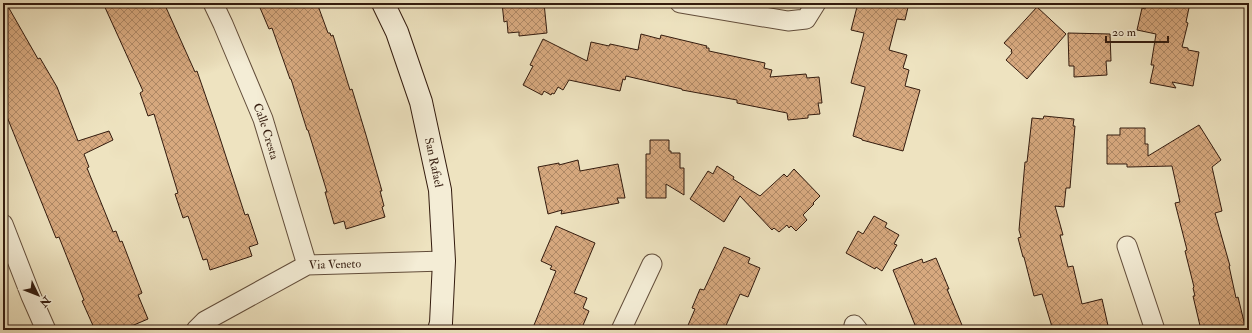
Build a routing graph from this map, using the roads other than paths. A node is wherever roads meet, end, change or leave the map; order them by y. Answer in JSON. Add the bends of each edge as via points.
{"nodes":[{"id":1,"x":213,"y":3,"type":"edge"},
{"id":2,"x":384,"y":3,"type":"edge"},
{"id":3,"x":680,"y":3,"type":"edge"},
{"id":4,"x":816,"y":3,"type":"edge"},
{"id":5,"x":3,"y":224,"type":"edge"},
{"id":6,"x":1127,"y":246,"type":"dead end"},
{"id":7,"x":444,"y":262,"type":"junction"},
{"id":8,"x":652,"y":264,"type":"dead end"},
{"id":9,"x":307,"y":265,"type":"junction"},
{"id":10,"x":46,"y":330,"type":"edge"},
{"id":11,"x":196,"y":330,"type":"edge"},
{"id":12,"x":440,"y":330,"type":"edge"},
{"id":13,"x":621,"y":330,"type":"edge"},
{"id":14,"x":1155,"y":330,"type":"edge"}],
"edges":[{"from":1,"to":9,"type":"street","name":"Calle Cresta","via":[[263,119]]},
{"from":2,"to":7,"type":"street","name":"San Rafael","via":[[397,32],[421,102],[440,190]]},
{"from":3,"to":4,"type":"street","via":[[788,21],[806,19]]},
{"from":5,"to":10,"type":"street","via":[[30,296]]},
{"from":6,"to":14,"type":"street"},
{"from":7,"to":9,"type":"street","name":"Via Veneto"},
{"from":7,"to":12,"type":"street","name":"San Rafael"},
{"from":8,"to":13,"type":"street"},
{"from":9,"to":11,"type":"street","name":"Via Veneto","via":[[205,321]]}]}
